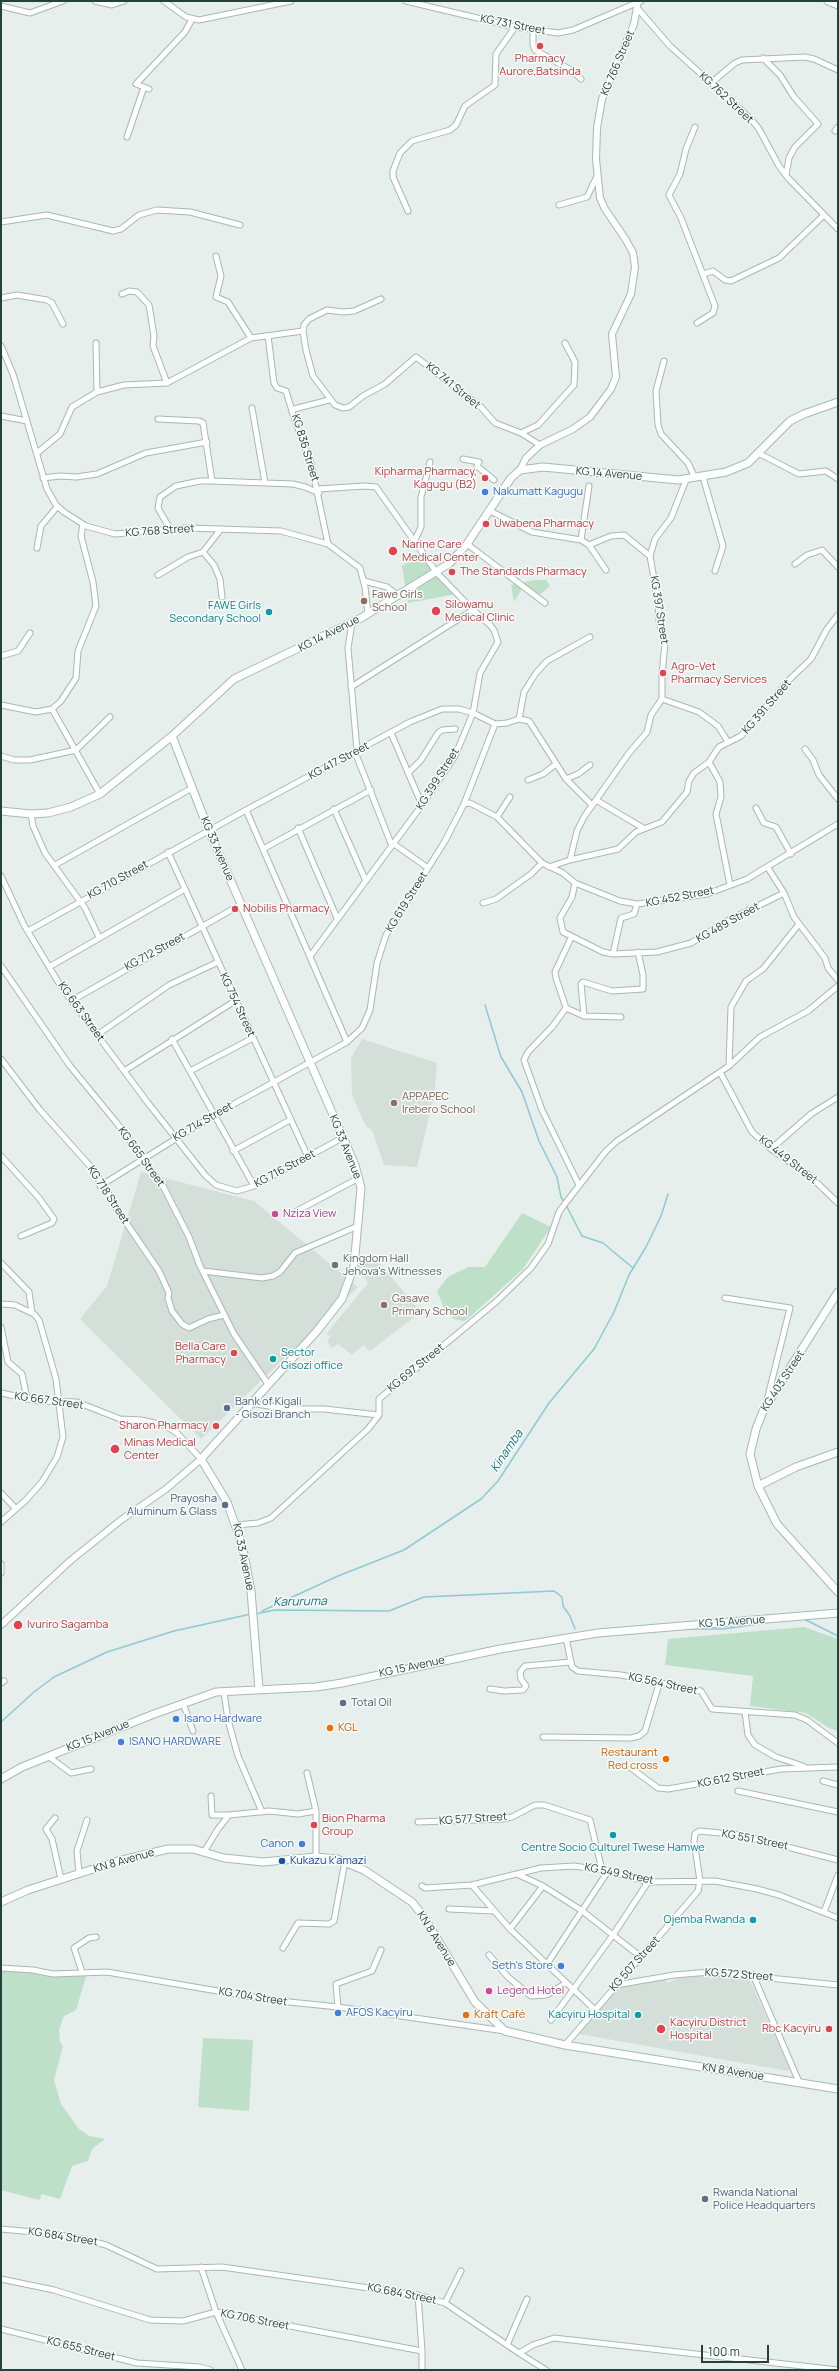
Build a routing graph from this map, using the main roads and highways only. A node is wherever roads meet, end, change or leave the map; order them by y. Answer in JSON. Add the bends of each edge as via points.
{"nodes":[{"id":1,"x":828,"y":1,"type":"edge"},
{"id":2,"x":838,"y":5,"type":"edge"},
{"id":3,"x":838,"y":402,"type":"edge"},
{"id":4,"x":172,"y":736,"type":"junction"},
{"id":5,"x":1,"y":811,"type":"edge"},
{"id":6,"x":838,"y":1292,"type":"edge"},
{"id":7,"x":838,"y":1452,"type":"edge"},
{"id":8,"x":758,"y":1486,"type":"junction"},
{"id":9,"x":838,"y":1592,"type":"edge"},
{"id":10,"x":838,"y":1613,"type":"edge"},
{"id":11,"x":259,"y":1689,"type":"junction"},
{"id":12,"x":1,"y":1780,"type":"edge"},
{"id":13,"x":1,"y":1902,"type":"edge"},
{"id":14,"x":838,"y":2089,"type":"edge"}],
"edges":[{"from":1,"to":2,"type":"main road"},
{"from":3,"to":4,"type":"main road","name":"KG 14 Avenue","via":[[790,422],[737,469],[686,480],[543,467],[520,470],[511,478],[455,559],[352,623],[234,679]]},
{"from":4,"to":5,"type":"main road","name":"KG 14 Avenue","via":[[100,794],[63,810],[31,814]]},
{"from":4,"to":11,"type":"main road","name":"KG 33 Avenue","via":[[240,905],[359,1178],[361,1199],[354,1266],[342,1300],[201,1459],[227,1502],[236,1525],[251,1591]]},
{"from":6,"to":8,"type":"main road","name":"KG 403 Street","via":[[764,1408],[750,1454]]},
{"from":7,"to":8,"type":"main road","via":[[796,1467]]},
{"from":8,"to":9,"type":"main road","name":"KG 403 Street","via":[[776,1524]]},
{"from":10,"to":11,"type":"main road","name":"KG 15 Avenue","via":[[598,1633],[486,1652],[342,1683],[316,1687]]},
{"from":11,"to":12,"type":"main road","name":"KG 15 Avenue","via":[[224,1692],[183,1703],[48,1756],[22,1767]]},
{"from":13,"to":14,"type":"main road","name":"KN 8 Avenue","via":[[61,1879],[168,1849],[183,1848],[224,1858],[263,1862],[316,1857],[345,1861],[378,1878],[412,1902],[424,1916],[475,2002],[505,2030],[565,2045]]}]}
